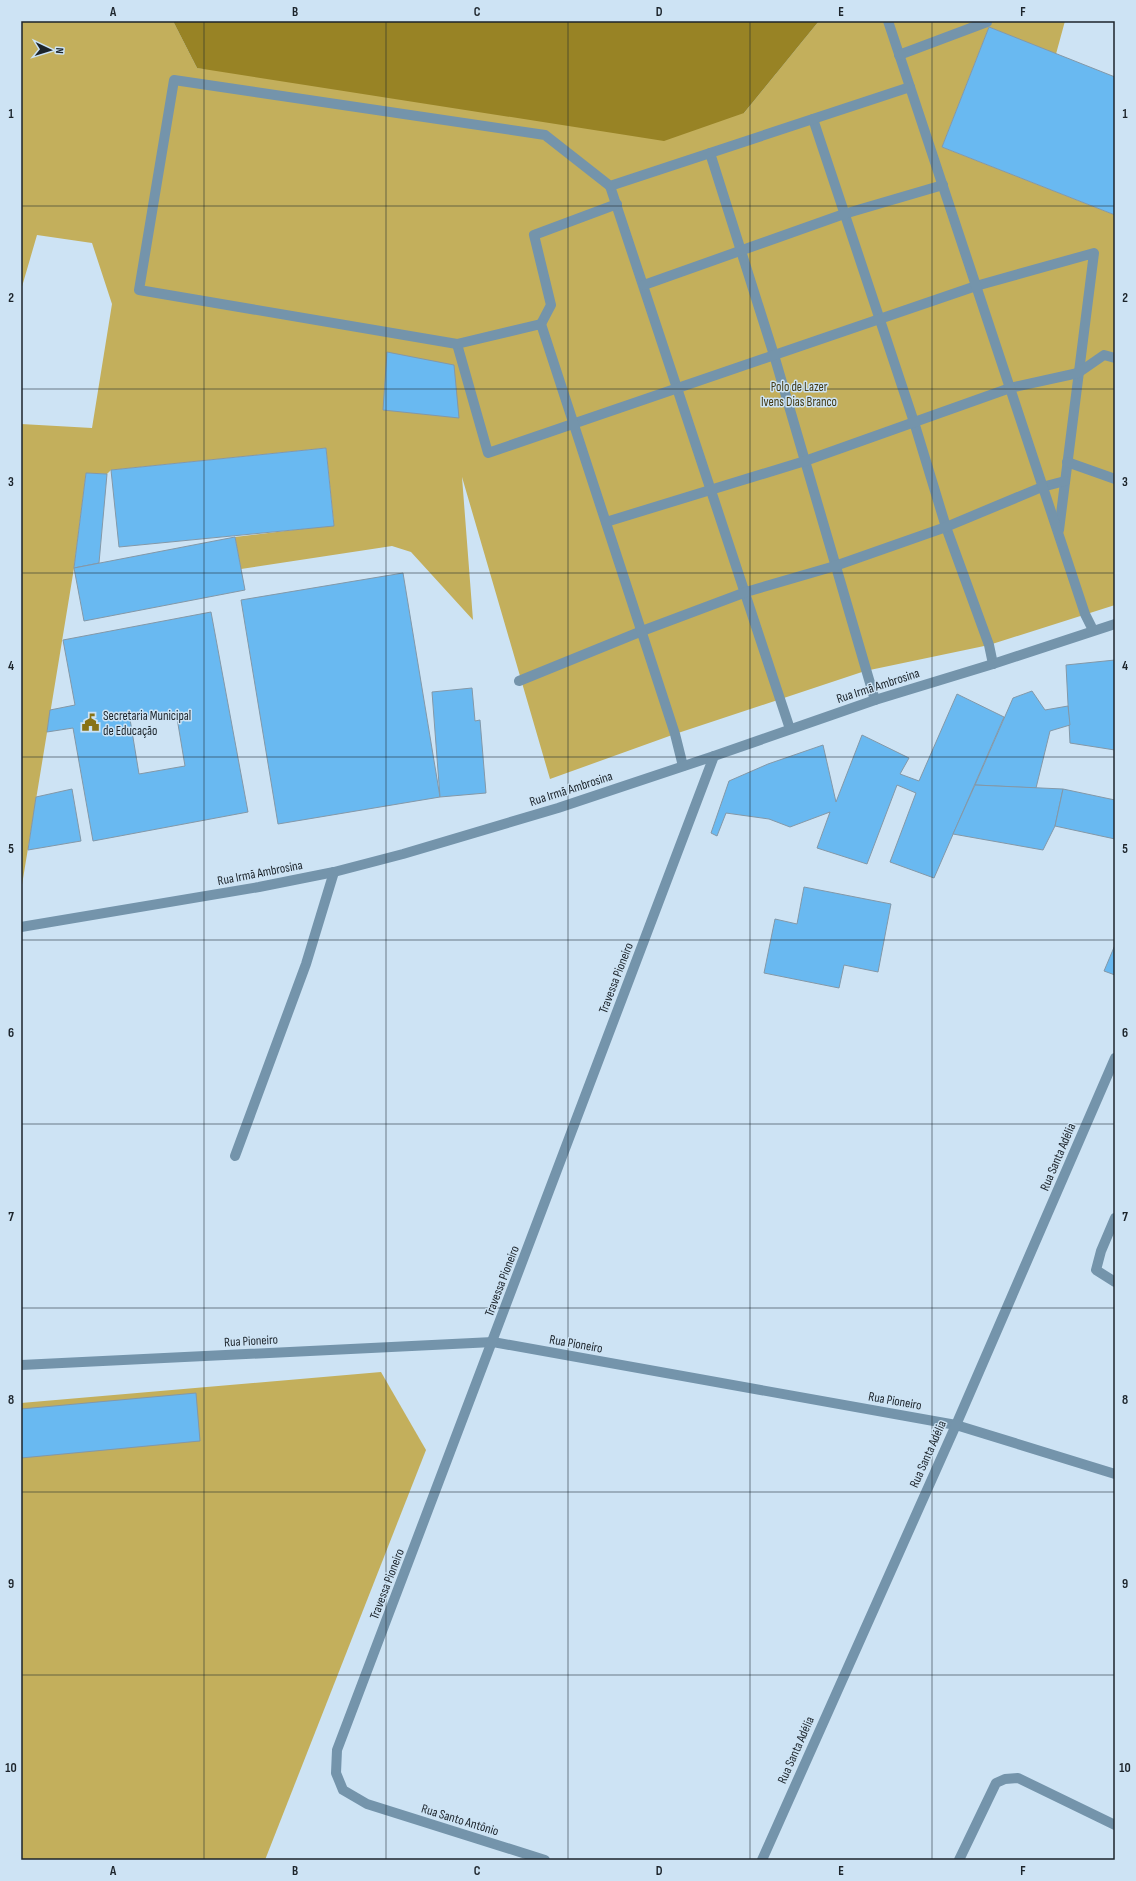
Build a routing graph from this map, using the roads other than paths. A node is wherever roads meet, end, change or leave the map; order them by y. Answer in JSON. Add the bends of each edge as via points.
{"nodes":[{"id":1,"x":888,"y":21,"type":"edge"},
{"id":2,"x":987,"y":21,"type":"edge"},
{"id":3,"x":899,"y":55,"type":"junction"},
{"id":4,"x":910,"y":87,"type":"junction"},
{"id":5,"x":813,"y":119,"type":"junction"},
{"id":6,"x":710,"y":153,"type":"junction"},
{"id":7,"x":942,"y":185,"type":"junction"},
{"id":8,"x":610,"y":186,"type":"junction"},
{"id":9,"x":617,"y":204,"type":"junction"},
{"id":10,"x":844,"y":214,"type":"junction"},
{"id":11,"x":741,"y":249,"type":"junction"},
{"id":12,"x":644,"y":285,"type":"junction"},
{"id":13,"x":976,"y":286,"type":"junction"},
{"id":14,"x":879,"y":319,"type":"junction"},
{"id":15,"x":541,"y":324,"type":"junction"},
{"id":16,"x":457,"y":344,"type":"junction"},
{"id":17,"x":774,"y":355,"type":"junction"},
{"id":18,"x":1115,"y":358,"type":"edge"},
{"id":19,"x":1078,"y":373,"type":"junction"},
{"id":20,"x":678,"y":388,"type":"junction"},
{"id":21,"x":1010,"y":388,"type":"junction"},
{"id":22,"x":914,"y":422,"type":"junction"},
{"id":23,"x":574,"y":423,"type":"junction"},
{"id":24,"x":805,"y":461,"type":"junction"},
{"id":25,"x":1067,"y":462,"type":"junction"},
{"id":26,"x":1115,"y":479,"type":"edge"},
{"id":27,"x":1065,"y":481,"type":"junction"},
{"id":28,"x":1042,"y":487,"type":"junction"},
{"id":29,"x":711,"y":489,"type":"junction"},
{"id":30,"x":606,"y":522,"type":"junction"},
{"id":31,"x":946,"y":526,"type":"junction"},
{"id":32,"x":1058,"y":534,"type":"junction"},
{"id":33,"x":835,"y":566,"type":"junction"},
{"id":34,"x":746,"y":592,"type":"junction"},
{"id":35,"x":1115,"y":624,"type":"edge"},
{"id":36,"x":1093,"y":630,"type":"junction"},
{"id":37,"x":642,"y":631,"type":"junction"},
{"id":38,"x":994,"y":664,"type":"junction"},
{"id":39,"x":519,"y":681,"type":"dead end"},
{"id":40,"x":875,"y":700,"type":"junction"},
{"id":41,"x":790,"y":729,"type":"junction"},
{"id":42,"x":714,"y":756,"type":"junction"},
{"id":43,"x":683,"y":766,"type":"junction"},
{"id":44,"x":334,"y":872,"type":"junction"},
{"id":45,"x":21,"y":927,"type":"edge"},
{"id":46,"x":1115,"y":1058,"type":"edge"},
{"id":47,"x":234,"y":1156,"type":"dead end"},
{"id":48,"x":1115,"y":1218,"type":"edge"},
{"id":49,"x":1115,"y":1282,"type":"edge"},
{"id":50,"x":493,"y":1342,"type":"junction"},
{"id":51,"x":21,"y":1365,"type":"edge"},
{"id":52,"x":956,"y":1425,"type":"junction"},
{"id":53,"x":1115,"y":1474,"type":"edge"},
{"id":54,"x":367,"y":1804,"type":"joint"},
{"id":55,"x":1115,"y":1825,"type":"edge"},
{"id":56,"x":545,"y":1860,"type":"edge"},
{"id":57,"x":762,"y":1860,"type":"edge"},
{"id":58,"x":959,"y":1860,"type":"edge"}],
"edges":[{"from":1,"to":3,"type":"street"},
{"from":2,"to":3,"type":"street"},
{"from":3,"to":4,"type":"street"},
{"from":4,"to":5,"type":"street"},
{"from":4,"to":7,"type":"street"},
{"from":5,"to":6,"type":"street"},
{"from":5,"to":10,"type":"street"},
{"from":6,"to":8,"type":"street"},
{"from":6,"to":11,"type":"street"},
{"from":7,"to":10,"type":"street"},
{"from":7,"to":13,"type":"street"},
{"from":8,"to":9,"type":"street"},
{"from":8,"to":16,"type":"street","via":[[545,135],[174,80],[138,290]]},
{"from":9,"to":12,"type":"street"},
{"from":9,"to":15,"type":"street","via":[[534,235],[552,305]]},
{"from":10,"to":11,"type":"street"},
{"from":10,"to":14,"type":"street"},
{"from":11,"to":12,"type":"street"},
{"from":11,"to":17,"type":"street"},
{"from":12,"to":20,"type":"street"},
{"from":13,"to":14,"type":"street"},
{"from":13,"to":19,"type":"street","via":[[1094,253]]},
{"from":13,"to":21,"type":"street"},
{"from":14,"to":17,"type":"street"},
{"from":14,"to":22,"type":"street"},
{"from":15,"to":16,"type":"street"},
{"from":15,"to":23,"type":"street"},
{"from":16,"to":23,"type":"street","via":[[488,453]]},
{"from":17,"to":20,"type":"street"},
{"from":17,"to":24,"type":"street"},
{"from":18,"to":19,"type":"street","via":[[1104,355]]},
{"from":19,"to":21,"type":"street"},
{"from":19,"to":25,"type":"street"},
{"from":20,"to":23,"type":"street"},
{"from":20,"to":29,"type":"street"},
{"from":21,"to":22,"type":"street"},
{"from":21,"to":28,"type":"street"},
{"from":22,"to":24,"type":"street"},
{"from":22,"to":31,"type":"street"},
{"from":23,"to":30,"type":"street"},
{"from":24,"to":29,"type":"street"},
{"from":24,"to":33,"type":"street"},
{"from":25,"to":26,"type":"street"},
{"from":25,"to":27,"type":"street"},
{"from":27,"to":28,"type":"street"},
{"from":27,"to":32,"type":"street"},
{"from":28,"to":31,"type":"street"},
{"from":28,"to":32,"type":"street"},
{"from":29,"to":30,"type":"street"},
{"from":29,"to":34,"type":"street"},
{"from":30,"to":37,"type":"street"},
{"from":31,"to":33,"type":"street"},
{"from":31,"to":38,"type":"street"},
{"from":32,"to":36,"type":"street","via":[[1084,614]]},
{"from":33,"to":34,"type":"street"},
{"from":33,"to":40,"type":"street"},
{"from":34,"to":37,"type":"street"},
{"from":34,"to":41,"type":"street"},
{"from":35,"to":36,"type":"street","name":"Rua Irmã Ambrosina"},
{"from":36,"to":38,"type":"street","name":"Rua Irmã Ambrosina"},
{"from":37,"to":39,"type":"street"},
{"from":37,"to":43,"type":"street","via":[[676,734]]},
{"from":38,"to":40,"type":"street","name":"Rua Irmã Ambrosina"},
{"from":40,"to":41,"type":"street","name":"Rua Irmã Ambrosina"},
{"from":41,"to":42,"type":"street","name":"Rua Irmã Ambrosina"},
{"from":42,"to":43,"type":"street","name":"Rua Irmã Ambrosina"},
{"from":42,"to":50,"type":"street","name":"Travessa Pioneiro"},
{"from":43,"to":44,"type":"street","name":"Rua Irmã Ambrosina","via":[[558,808]]},
{"from":44,"to":45,"type":"street","name":"Rua Irmã Ambrosina"},
{"from":44,"to":47,"type":"street","via":[[306,964]]},
{"from":46,"to":52,"type":"street","name":"Rua Santa Adélia"},
{"from":48,"to":49,"type":"street","via":[[1096,1270]]},
{"from":50,"to":51,"type":"street","name":"Rua Pioneiro"},
{"from":50,"to":52,"type":"street","name":"Rua Pioneiro"},
{"from":50,"to":54,"type":"street","name":"Travessa Pioneiro","via":[[337,1750],[336,1773],[343,1790]]},
{"from":52,"to":53,"type":"street","name":"Rua Pioneiro"},
{"from":52,"to":57,"type":"street","name":"Rua Santa Adélia"},
{"from":54,"to":56,"type":"street","name":"Rua Santo Antônio"},
{"from":55,"to":58,"type":"street","via":[[1018,1778],[1005,1779],[996,1783]]}]}
